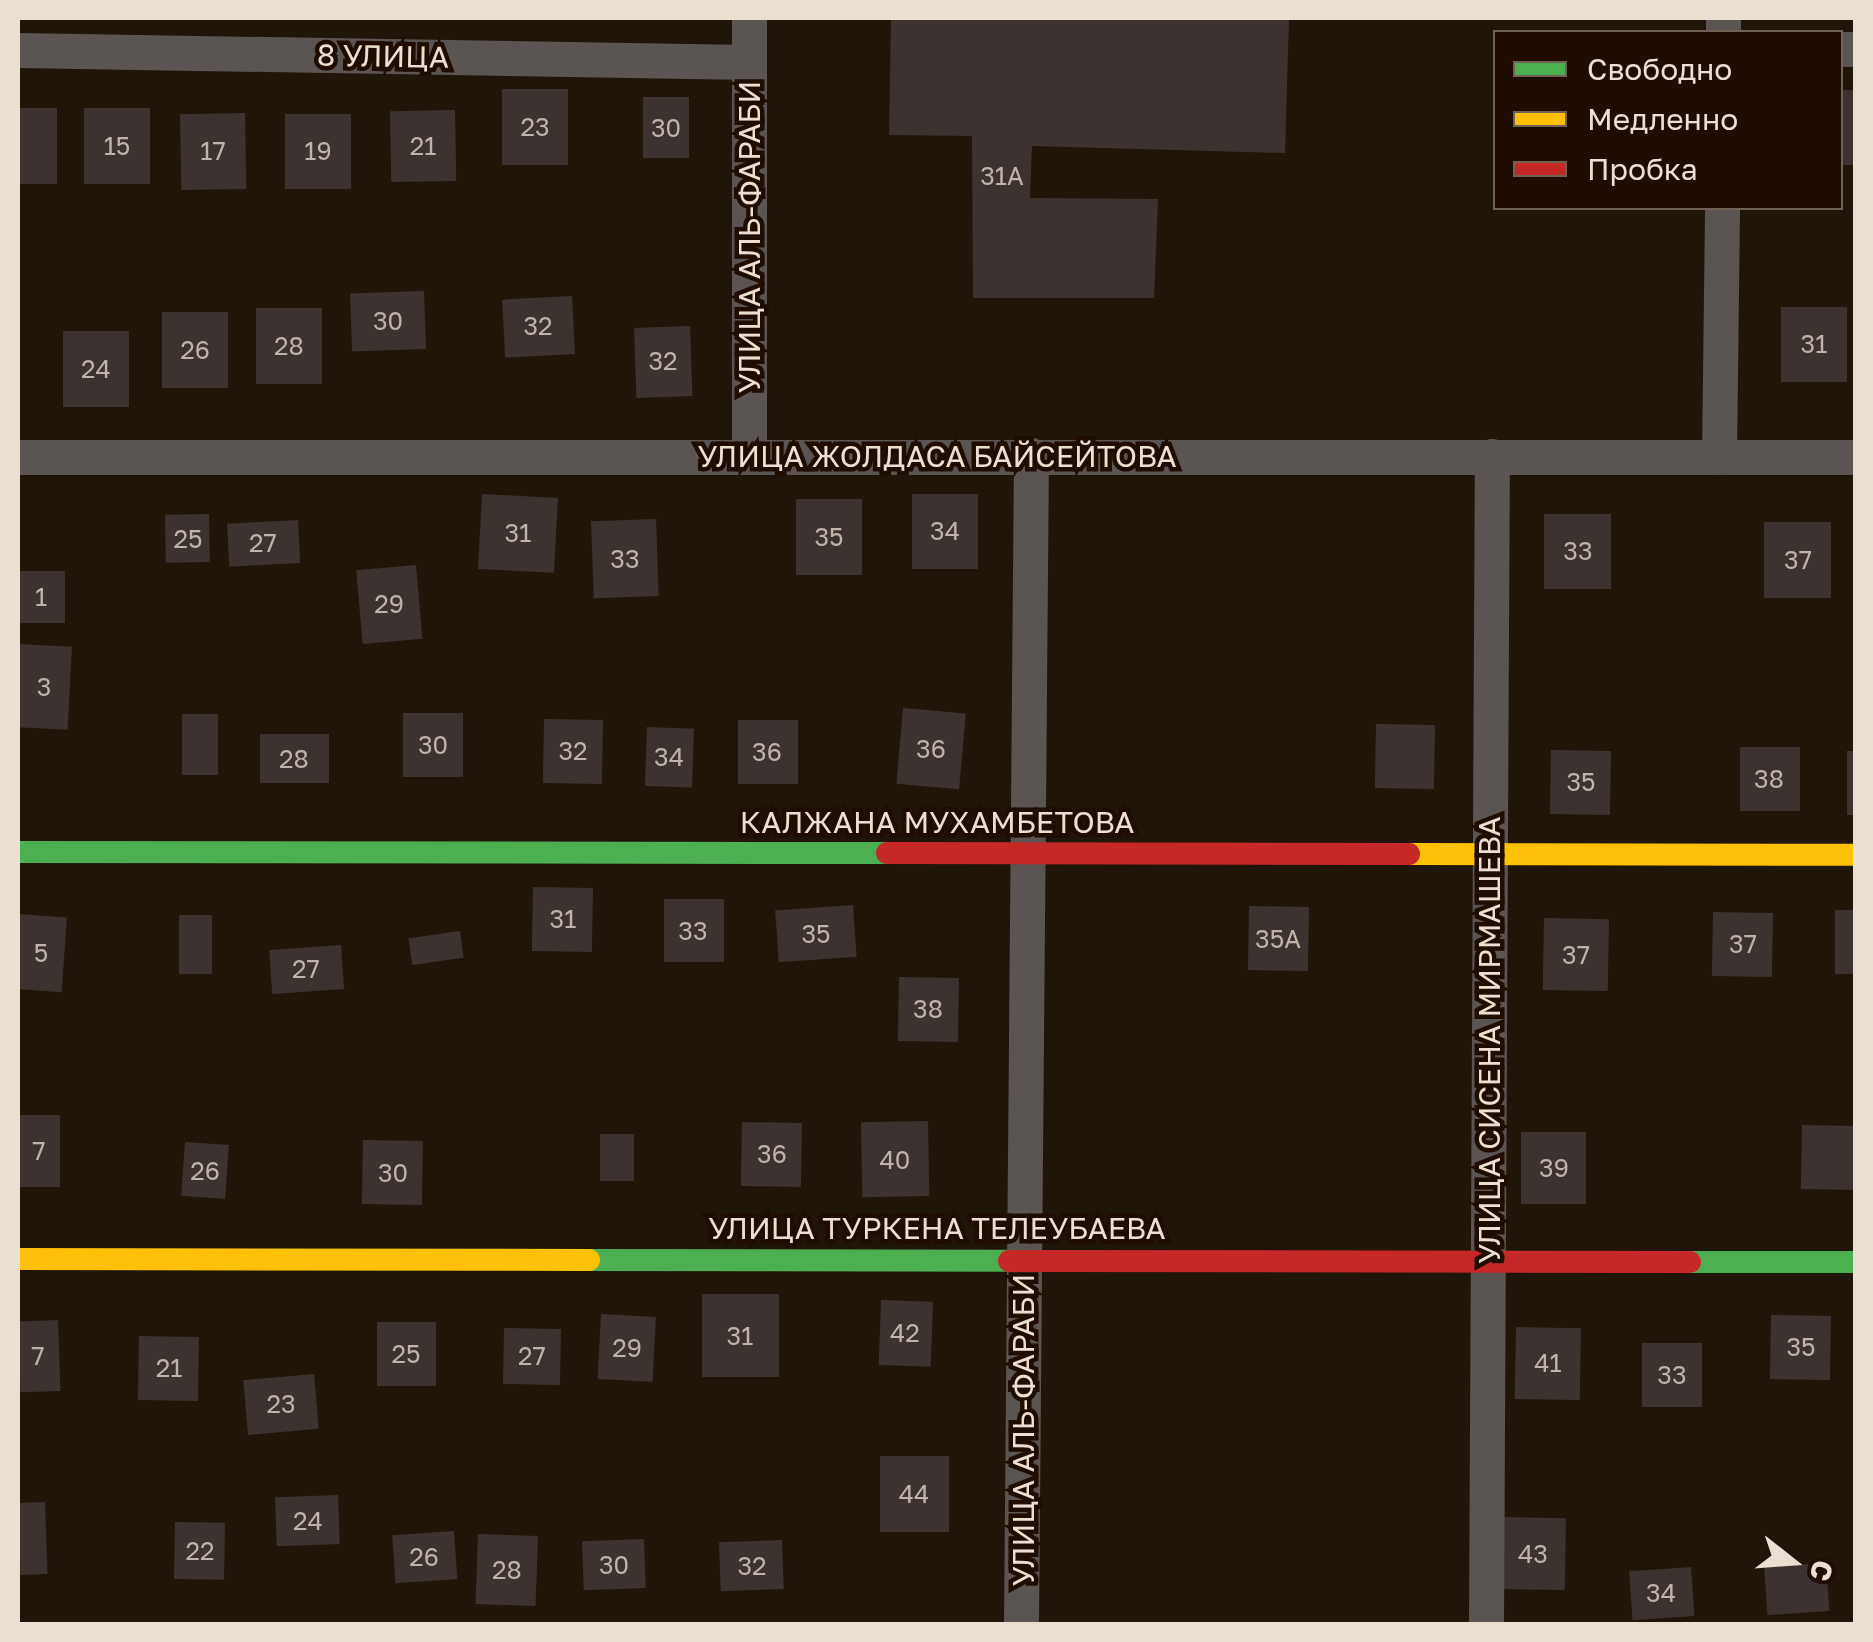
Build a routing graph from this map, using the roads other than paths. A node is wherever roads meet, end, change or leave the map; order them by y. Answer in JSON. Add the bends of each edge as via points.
{"nodes":[{"id":1,"x":748,"y":18,"type":"edge"},
{"id":2,"x":18,"y":50,"type":"edge"},
{"id":3,"x":749,"y":62,"type":"junction"},
{"id":4,"x":1722,"y":210,"type":"edge"},
{"id":5,"x":1032,"y":454,"type":"junction"},
{"id":6,"x":18,"y":456,"type":"edge"},
{"id":7,"x":1492,"y":456,"type":"junction"},
{"id":8,"x":1720,"y":457,"type":"junction"},
{"id":9,"x":749,"y":458,"type":"junction"},
{"id":10,"x":1856,"y":458,"type":"edge"},
{"id":11,"x":1028,"y":851,"type":"junction"},
{"id":12,"x":18,"y":852,"type":"edge"},
{"id":13,"x":1490,"y":853,"type":"junction"},
{"id":14,"x":1856,"y":855,"type":"edge"},
{"id":15,"x":1024,"y":1257,"type":"junction"},
{"id":16,"x":18,"y":1259,"type":"edge"},
{"id":17,"x":1488,"y":1260,"type":"junction"},
{"id":18,"x":1856,"y":1262,"type":"edge"},
{"id":19,"x":1021,"y":1624,"type":"edge"},
{"id":20,"x":1486,"y":1624,"type":"edge"}],
"edges":[{"from":1,"to":3,"type":"street","name":"УЛИЦА АЛЬ-ФАРАБИ"},
{"from":2,"to":3,"type":"street","name":"8 УЛИЦА"},
{"from":3,"to":9,"type":"street","name":"УЛИЦА АЛЬ-ФАРАБИ"},
{"from":4,"to":8,"type":"street"},
{"from":5,"to":7,"type":"street","name":"УЛИЦА ЖОЛДАСА БАЙСЕЙТОВА"},
{"from":5,"to":9,"type":"street","name":"УЛИЦА ЖОЛДАСА БАЙСЕЙТОВА"},
{"from":5,"to":11,"type":"street","name":"УЛИЦА АЛЬ-ФАРАБИ"},
{"from":6,"to":9,"type":"street","name":"УЛИЦА ЖОЛДАСА БАЙСЕЙТОВА"},
{"from":7,"to":8,"type":"street","name":"УЛИЦА ЖОЛДАСА БАЙСЕЙТОВА"},
{"from":7,"to":13,"type":"street","name":"УЛИЦА СИСЕНА МИРМАШЕВА"},
{"from":8,"to":10,"type":"street","name":"УЛИЦА ЖОЛДАСА БАЙСЕЙТОВА"},
{"from":11,"to":12,"type":"street","name":"КАЛЖАНА МУХАМБЕТОВА"},
{"from":11,"to":13,"type":"street","name":"КАЛЖАНА МУХАМБЕТОВА"},
{"from":11,"to":15,"type":"street","name":"УЛИЦА АЛЬ-ФАРАБИ"},
{"from":13,"to":14,"type":"street","name":"КАЛЖАНА МУХАМБЕТОВА"},
{"from":13,"to":17,"type":"street","name":"УЛИЦА СИСЕНА МИРМАШЕВА"},
{"from":15,"to":16,"type":"street","name":"УЛИЦА ТУРКЕНА ТЕЛЕУБАЕВА"},
{"from":15,"to":17,"type":"street","name":"УЛИЦА ТУРКЕНА ТЕЛЕУБАЕВА"},
{"from":15,"to":19,"type":"street","name":"УЛИЦА АЛЬ-ФАРАБИ"},
{"from":17,"to":18,"type":"street","name":"УЛИЦА ТУРКЕНА ТЕЛЕУБАЕВА"},
{"from":17,"to":20,"type":"street","name":"УЛИЦА СИСЕНА МИРМАШЕВА"}]}
